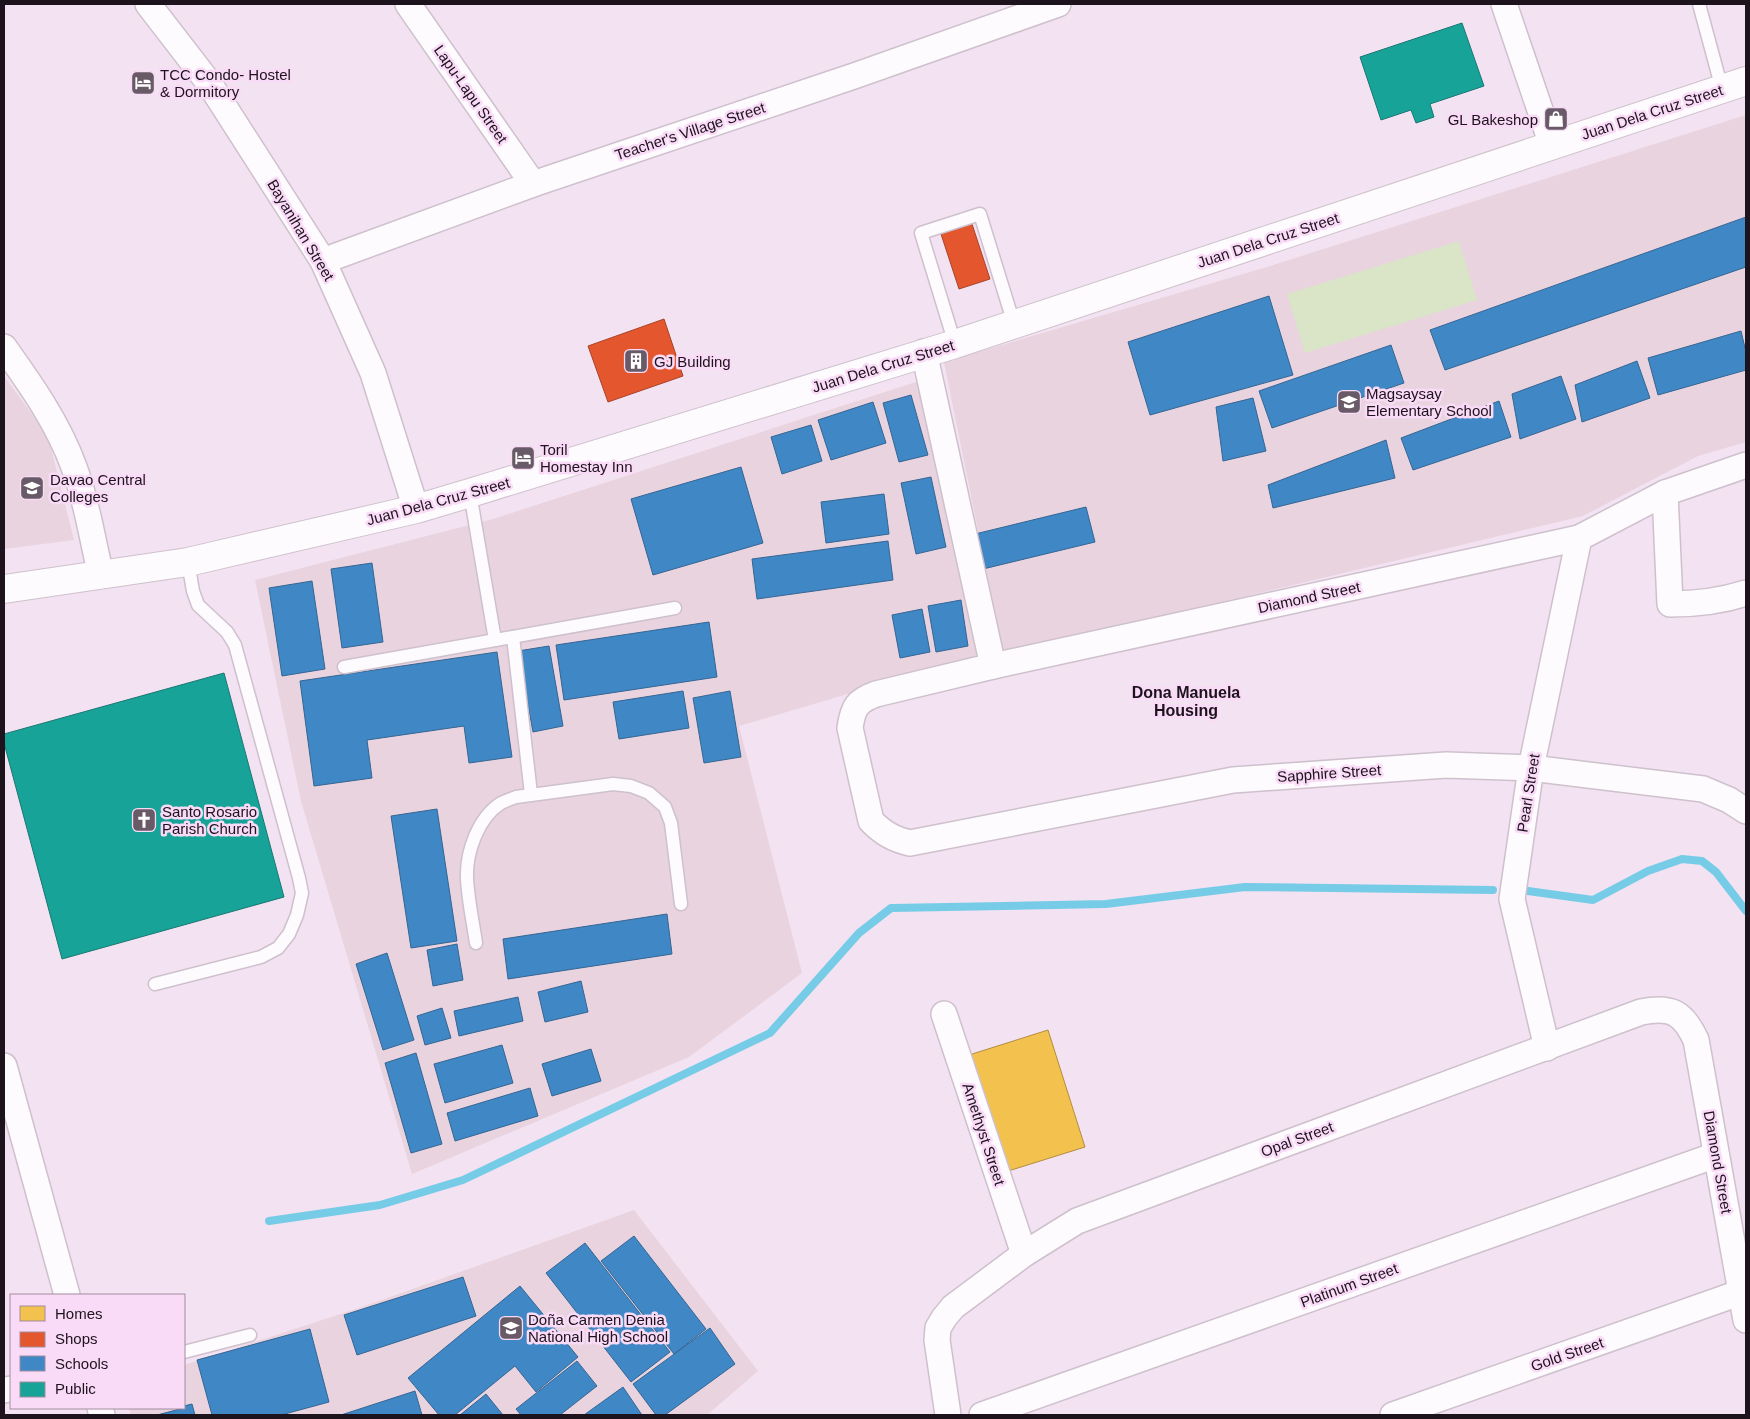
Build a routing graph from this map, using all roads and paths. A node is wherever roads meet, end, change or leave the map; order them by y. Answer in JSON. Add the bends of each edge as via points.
{"nodes":[{"id":1,"x":148,"y":4,"type":"edge"},
{"id":2,"x":409,"y":4,"type":"edge"},
{"id":3,"x":1058,"y":4,"type":"edge"},
{"id":4,"x":1504,"y":4,"type":"edge"},
{"id":5,"x":1699,"y":4,"type":"edge"},
{"id":6,"x":1734,"y":85,"type":"edge"},
{"id":7,"x":1552,"y":145,"type":"junction"},
{"id":8,"x":533,"y":184,"type":"junction"},
{"id":9,"x":323,"y":261,"type":"junction"},
{"id":10,"x":1014,"y":324,"type":"junction"},
{"id":11,"x":955,"y":344,"type":"junction"},
{"id":12,"x":4,"y":347,"type":"edge"},
{"id":13,"x":924,"y":352,"type":"junction"},
{"id":14,"x":1746,"y":465,"type":"edge"},
{"id":15,"x":470,"y":493,"type":"junction"},
{"id":16,"x":1666,"y":493,"type":"junction"},
{"id":17,"x":416,"y":509,"type":"junction"},
{"id":18,"x":1579,"y":538,"type":"junction"},
{"id":19,"x":188,"y":562,"type":"junction"},
{"id":20,"x":100,"y":575,"type":"junction"},
{"id":21,"x":4,"y":590,"type":"edge"},
{"id":22,"x":1746,"y":593,"type":"edge"},
{"id":23,"x":675,"y":608,"type":"dead end"},
{"id":24,"x":513,"y":637,"type":"junction"},
{"id":25,"x":495,"y":640,"type":"junction"},
{"id":26,"x":993,"y":666,"type":"junction"},
{"id":27,"x":344,"y":667,"type":"dead end"},
{"id":28,"x":1531,"y":768,"type":"junction"},
{"id":29,"x":531,"y":794,"type":"junction"},
{"id":30,"x":1746,"y":811,"type":"edge"},
{"id":31,"x":910,"y":843,"type":"joint"},
{"id":32,"x":681,"y":904,"type":"dead end"},
{"id":33,"x":476,"y":944,"type":"dead end"},
{"id":34,"x":155,"y":984,"type":"dead end"},
{"id":35,"x":1673,"y":1013,"type":"joint"},
{"id":36,"x":944,"y":1014,"type":"dead end"},
{"id":37,"x":1547,"y":1048,"type":"junction"},
{"id":38,"x":4,"y":1066,"type":"edge"},
{"id":39,"x":1716,"y":1155,"type":"junction"},
{"id":40,"x":1024,"y":1254,"type":"junction"},
{"id":41,"x":1742,"y":1292,"type":"junction"},
{"id":42,"x":67,"y":1294,"type":"edge"},
{"id":43,"x":1746,"y":1320,"type":"edge"},
{"id":44,"x":250,"y":1335,"type":"dead end"},
{"id":45,"x":185,"y":1352,"type":"edge"},
{"id":46,"x":948,"y":1415,"type":"edge"},
{"id":47,"x":982,"y":1415,"type":"edge"},
{"id":48,"x":1393,"y":1415,"type":"edge"}],
"edges":[{"from":1,"to":9,"type":"street","name":"Bayanihan Street","via":[[209,83]]},
{"from":2,"to":8,"type":"street","name":"Lapu-Lapu Street"},
{"from":3,"to":8,"type":"street","name":"Teacher's Village Street"},
{"from":4,"to":7,"type":"street"},
{"from":5,"to":6,"type":"lane"},
{"from":6,"to":7,"type":"street","name":"Juan Dela Cruz Street"},
{"from":7,"to":10,"type":"street","name":"Juan Dela Cruz Street"},
{"from":8,"to":9,"type":"street","name":"Teacher's Village Street"},
{"from":9,"to":17,"type":"street","name":"Bayanihan Street","via":[[374,373]]},
{"from":10,"to":11,"type":"street","name":"Juan Dela Cruz Street"},
{"from":10,"to":11,"type":"lane","via":[[980,214],[921,233]]},
{"from":11,"to":13,"type":"street","name":"Juan Dela Cruz Street"},
{"from":12,"to":20,"type":"street","via":[[49,415],[66,449],[79,485]]},
{"from":13,"to":15,"type":"street","name":"Juan Dela Cruz Street"},
{"from":13,"to":26,"type":"street"},
{"from":14,"to":16,"type":"street","name":"Diamond Street"},
{"from":15,"to":17,"type":"street","name":"Juan Dela Cruz Street"},
{"from":15,"to":25,"type":"lane"},
{"from":16,"to":18,"type":"street","name":"Diamond Street"},
{"from":16,"to":22,"type":"street","via":[[1670,604],[1697,604]]},
{"from":17,"to":19,"type":"street","name":"Juan Dela Cruz Street"},
{"from":18,"to":26,"type":"street","name":"Diamond Street"},
{"from":18,"to":28,"type":"street","name":"Pearl Street"},
{"from":19,"to":20,"type":"street","name":"Juan Dela Cruz Street"},
{"from":19,"to":34,"type":"lane","via":[[198,605],[227,632],[235,645],[302,893],[298,915],[278,948],[261,957]]},
{"from":20,"to":21,"type":"street","name":"Juan Dela Cruz Street"},
{"from":23,"to":24,"type":"lane"},
{"from":24,"to":25,"type":"lane"},
{"from":24,"to":29,"type":"lane"},
{"from":25,"to":27,"type":"lane"},
{"from":26,"to":31,"type":"street","name":"Diamond Street","via":[[876,694],[861,699],[852,713],[850,728],[871,821],[896,840]]},
{"from":28,"to":30,"type":"street","name":"Sapphire Street","via":[[1703,789]]},
{"from":28,"to":31,"type":"street","name":"Sapphire Street","via":[[1446,765],[1233,780]]},
{"from":28,"to":37,"type":"street","name":"Pearl Street","via":[[1512,898]]},
{"from":29,"to":32,"type":"lane","via":[[613,784],[632,786],[649,793],[665,807],[671,823]]},
{"from":29,"to":33,"type":"lane","via":[[501,803],[487,816],[477,833],[469,856],[467,878]]},
{"from":35,"to":37,"type":"street","name":"Opal Street","via":[[1660,1008],[1641,1012]]},
{"from":35,"to":39,"type":"street","name":"Diamond Street","via":[[1688,1022],[1696,1040]]},
{"from":36,"to":40,"type":"street","name":"Amethyst Street"},
{"from":37,"to":40,"type":"street","name":"Opal Street","via":[[1077,1220]]},
{"from":38,"to":42,"type":"street"},
{"from":39,"to":41,"type":"street","name":"Diamond Street"},
{"from":39,"to":47,"type":"street","name":"Platinum Street"},
{"from":40,"to":46,"type":"street","name":"Opal Street","via":[[965,1298],[938,1328]]},
{"from":41,"to":43,"type":"street","name":"Diamond Street"},
{"from":41,"to":48,"type":"street","name":"Gold Street"},
{"from":44,"to":45,"type":"lane"}]}
